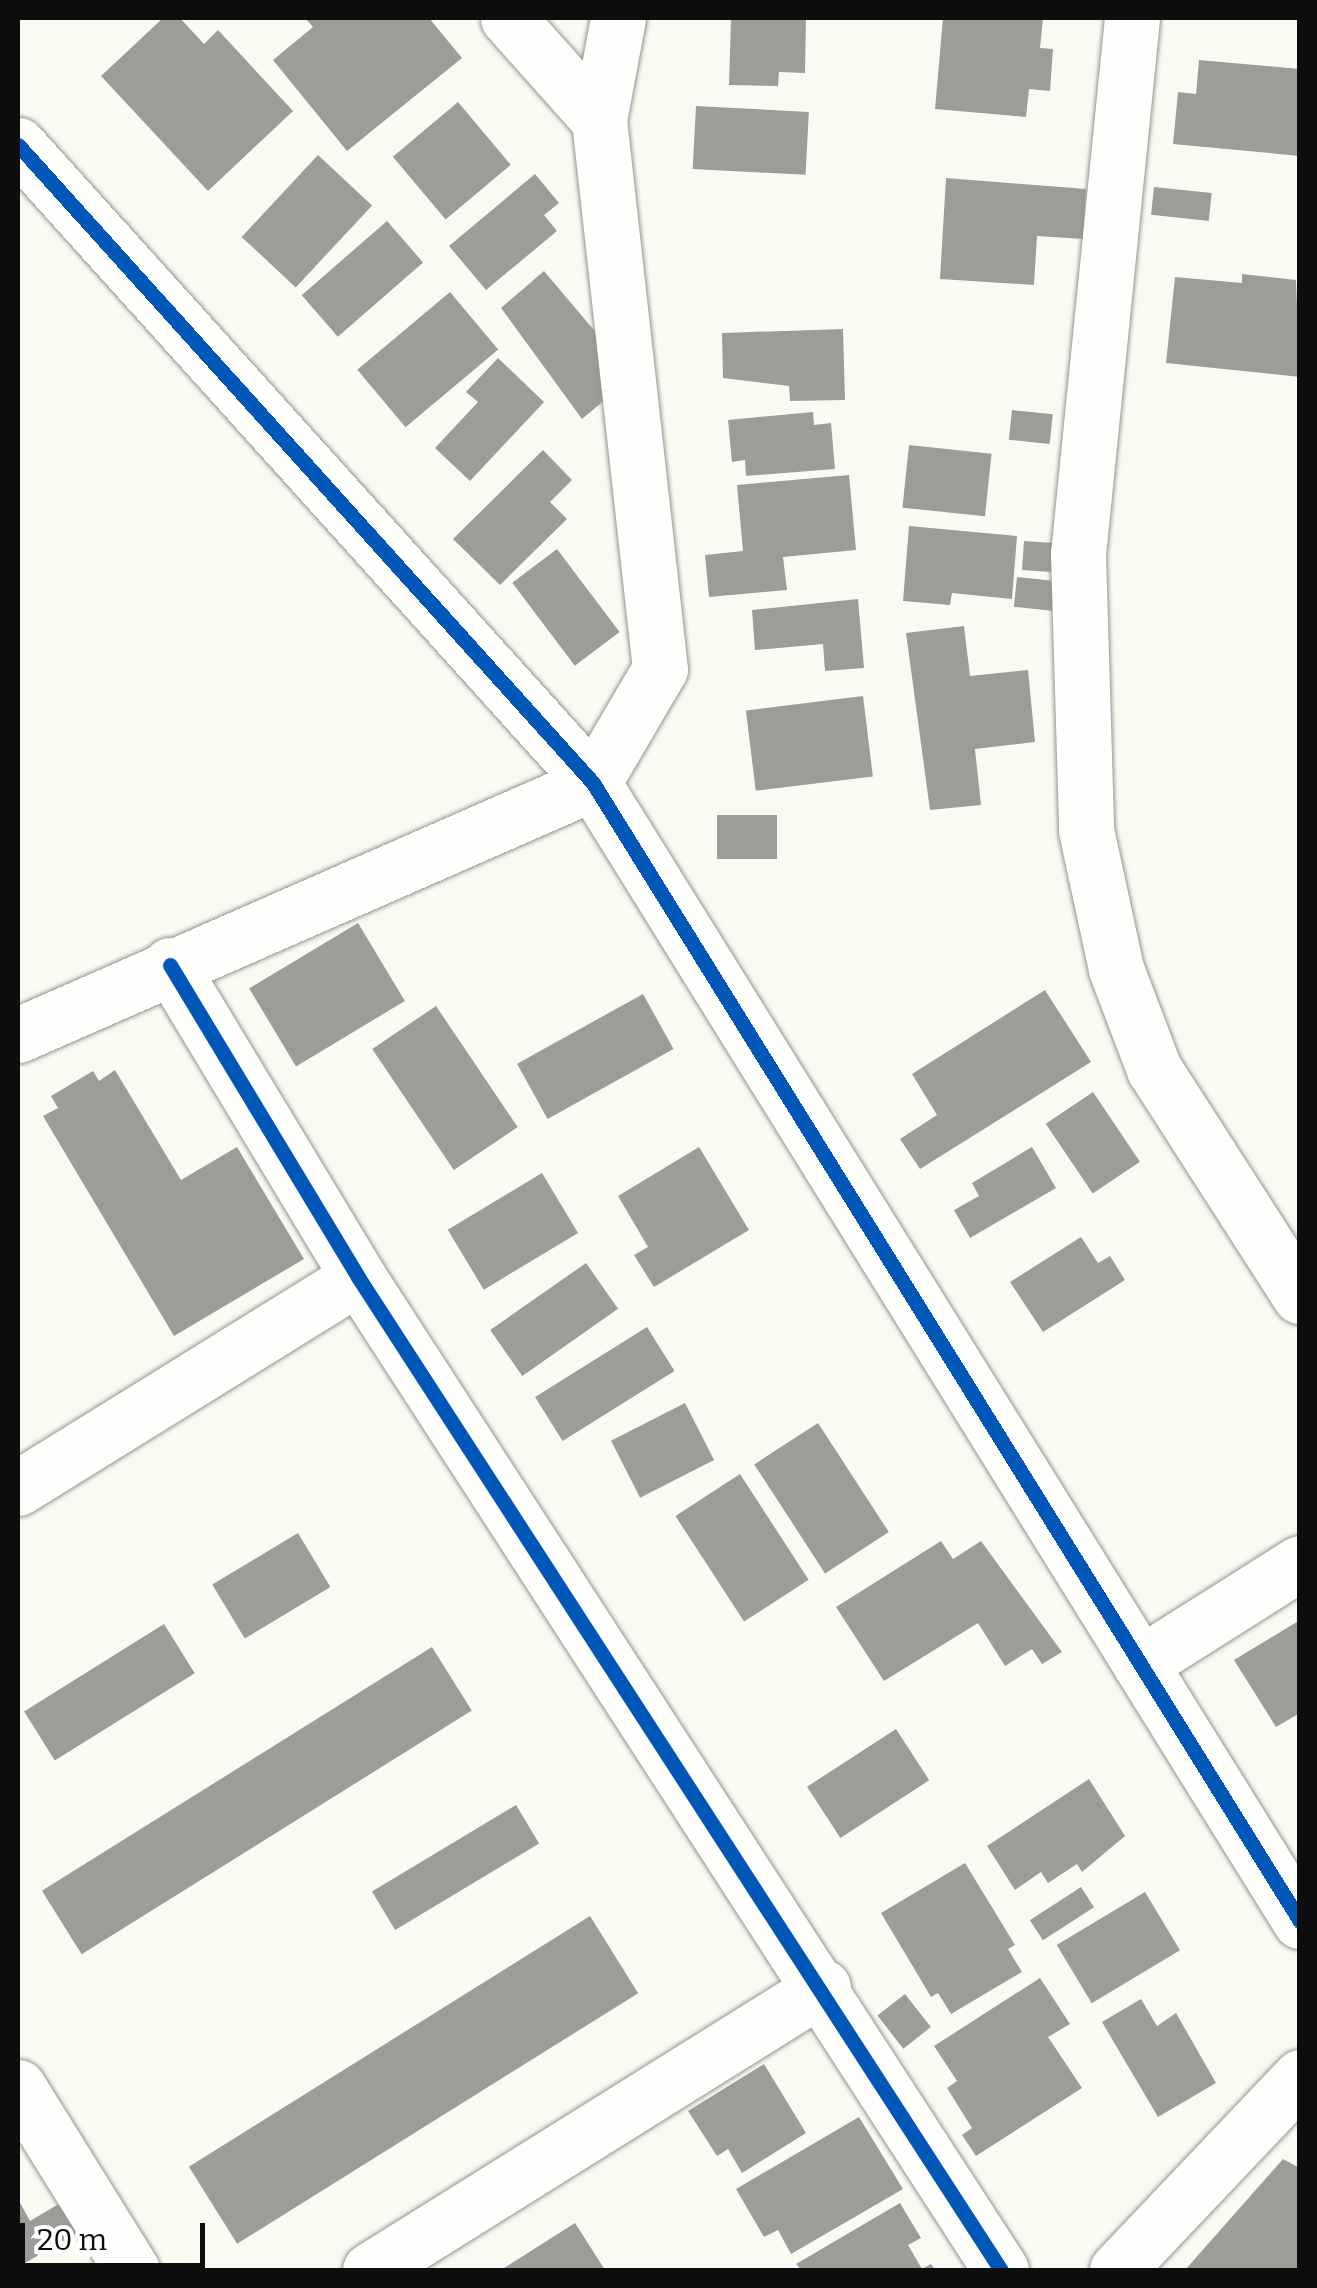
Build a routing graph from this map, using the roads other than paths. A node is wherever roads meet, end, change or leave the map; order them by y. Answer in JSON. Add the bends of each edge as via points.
{"nodes":[{"id":1,"x":508,"y":18,"type":"edge"},
{"id":2,"x":618,"y":18,"type":"edge"},
{"id":3,"x":1132,"y":18,"type":"edge"},
{"id":4,"x":599,"y":120,"type":"junction"},
{"id":5,"x":18,"y":145,"type":"edge"},
{"id":6,"x":593,"y":783,"type":"junction"},
{"id":7,"x":170,"y":965,"type":"junction"},
{"id":8,"x":18,"y":1035,"type":"edge"},
{"id":9,"x":358,"y":1277,"type":"junction"},
{"id":10,"x":1300,"y":1296,"type":"edge"},
{"id":11,"x":18,"y":1488,"type":"edge"},
{"id":12,"x":1300,"y":1563,"type":"edge"},
{"id":13,"x":1140,"y":1664,"type":"junction"},
{"id":14,"x":1300,"y":1921,"type":"edge"},
{"id":15,"x":822,"y":1987,"type":"junction"},
{"id":16,"x":1300,"y":2077,"type":"edge"},
{"id":17,"x":18,"y":2087,"type":"edge"},
{"id":18,"x":132,"y":2270,"type":"edge"},
{"id":19,"x":370,"y":2270,"type":"edge"},
{"id":20,"x":1001,"y":2270,"type":"edge"},
{"id":21,"x":1116,"y":2270,"type":"edge"}],
"edges":[{"from":1,"to":4,"type":"street"},
{"from":2,"to":4,"type":"street"},
{"from":3,"to":10,"type":"street","via":[[1078,554],[1080,779],[1116,969],[1154,1069]]},
{"from":4,"to":6,"type":"street","via":[[660,669]]},
{"from":5,"to":6,"type":"street"},
{"from":6,"to":7,"type":"street"},
{"from":6,"to":13,"type":"street"},
{"from":7,"to":8,"type":"street"},
{"from":7,"to":9,"type":"street"},
{"from":9,"to":11,"type":"street"},
{"from":9,"to":15,"type":"street"},
{"from":12,"to":13,"type":"street"},
{"from":13,"to":14,"type":"street"},
{"from":15,"to":19,"type":"street"},
{"from":15,"to":20,"type":"street"},
{"from":16,"to":21,"type":"street"},
{"from":17,"to":18,"type":"street"}]}
